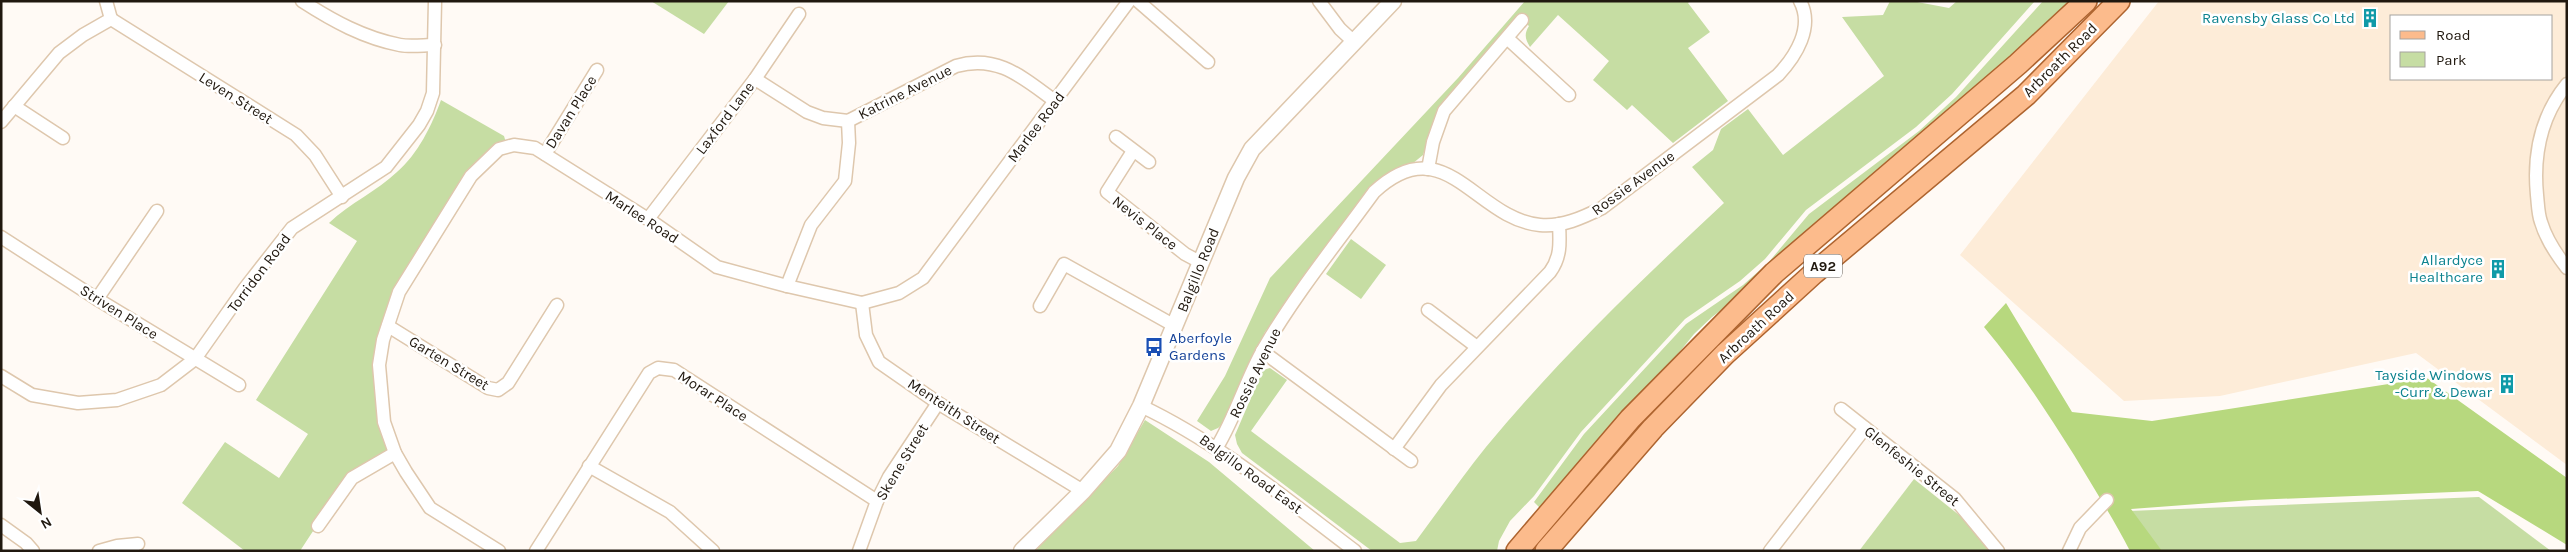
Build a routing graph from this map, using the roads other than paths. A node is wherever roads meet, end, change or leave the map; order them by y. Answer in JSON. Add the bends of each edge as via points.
{"nodes":[{"id":1,"x":106,"y":1,"type":"edge"},
{"id":2,"x":302,"y":1,"type":"edge"},
{"id":3,"x":435,"y":1,"type":"edge"},
{"id":4,"x":1129,"y":1,"type":"edge"},
{"id":5,"x":1138,"y":1,"type":"edge"},
{"id":6,"x":1319,"y":1,"type":"edge"},
{"id":7,"x":1393,"y":1,"type":"edge"},
{"id":8,"x":1800,"y":1,"type":"edge"},
{"id":9,"x":2086,"y":1,"type":"edge"},
{"id":10,"x":2119,"y":1,"type":"edge"},
{"id":11,"x":799,"y":14,"type":"dead end"},
{"id":12,"x":111,"y":18,"type":"junction"},
{"id":13,"x":1522,"y":20,"type":"dead end"},
{"id":14,"x":1507,"y":38,"type":"junction"},
{"id":15,"x":1353,"y":41,"type":"junction"},
{"id":16,"x":435,"y":45,"type":"junction"},
{"id":17,"x":1208,"y":62,"type":"dead end"},
{"id":18,"x":597,"y":70,"type":"dead end"},
{"id":19,"x":755,"y":79,"type":"junction"},
{"id":20,"x":2567,"y":84,"type":"edge"},
{"id":21,"x":1568,"y":95,"type":"dead end"},
{"id":22,"x":1055,"y":101,"type":"junction"},
{"id":23,"x":14,"y":106,"type":"junction"},
{"id":24,"x":848,"y":121,"type":"junction"},
{"id":25,"x":1,"y":122,"type":"edge"},
{"id":26,"x":1116,"y":137,"type":"dead end"},
{"id":27,"x":63,"y":138,"type":"dead end"},
{"id":28,"x":1133,"y":151,"type":"junction"},
{"id":29,"x":545,"y":154,"type":"junction"},
{"id":30,"x":1149,"y":162,"type":"dead end"},
{"id":31,"x":1428,"y":169,"type":"junction"},
{"id":32,"x":342,"y":197,"type":"junction"},
{"id":33,"x":157,"y":211,"type":"dead end"},
{"id":34,"x":648,"y":219,"type":"junction"},
{"id":35,"x":1559,"y":224,"type":"junction"},
{"id":36,"x":1,"y":237,"type":"edge"},
{"id":37,"x":1200,"y":262,"type":"junction"},
{"id":38,"x":2567,"y":268,"type":"edge"},
{"id":39,"x":787,"y":286,"type":"junction"},
{"id":40,"x":98,"y":299,"type":"junction"},
{"id":41,"x":862,"y":303,"type":"junction"},
{"id":42,"x":557,"y":305,"type":"dead end"},
{"id":43,"x":1040,"y":306,"type":"dead end"},
{"id":44,"x":1428,"y":310,"type":"dead end"},
{"id":45,"x":388,"y":326,"type":"junction"},
{"id":46,"x":1175,"y":326,"type":"junction"},
{"id":47,"x":1477,"y":347,"type":"junction"},
{"id":48,"x":1262,"y":351,"type":"junction"},
{"id":49,"x":196,"y":359,"type":"junction"},
{"id":50,"x":1,"y":376,"type":"edge"},
{"id":51,"x":239,"y":385,"type":"dead end"},
{"id":52,"x":938,"y":402,"type":"junction"},
{"id":53,"x":1141,"y":406,"type":"junction"},
{"id":54,"x":1841,"y":409,"type":"dead end"},
{"id":55,"x":1864,"y":428,"type":"junction"},
{"id":56,"x":1217,"y":447,"type":"junction"},
{"id":57,"x":1394,"y":449,"type":"junction"},
{"id":58,"x":395,"y":453,"type":"junction"},
{"id":59,"x":1411,"y":461,"type":"dead end"},
{"id":60,"x":589,"y":466,"type":"junction"},
{"id":61,"x":1083,"y":491,"type":"junction"},
{"id":62,"x":2107,"y":500,"type":"dead end"},
{"id":63,"x":877,"y":501,"type":"junction"},
{"id":64,"x":1,"y":525,"type":"edge"},
{"id":65,"x":318,"y":526,"type":"dead end"},
{"id":66,"x":138,"y":544,"type":"dead end"},
{"id":67,"x":33,"y":551,"type":"edge"},
{"id":68,"x":99,"y":551,"type":"edge"},
{"id":69,"x":498,"y":551,"type":"edge"},
{"id":70,"x":536,"y":551,"type":"edge"},
{"id":71,"x":713,"y":551,"type":"edge"},
{"id":72,"x":859,"y":551,"type":"edge"},
{"id":73,"x":1022,"y":551,"type":"edge"},
{"id":74,"x":1355,"y":551,"type":"edge"},
{"id":75,"x":1516,"y":551,"type":"edge"},
{"id":76,"x":1546,"y":551,"type":"edge"},
{"id":77,"x":1770,"y":551,"type":"edge"},
{"id":78,"x":1998,"y":551,"type":"edge"},
{"id":79,"x":2069,"y":551,"type":"edge"}],
"edges":[{"from":1,"to":12,"type":"street"},
{"from":2,"to":16,"type":"street","via":[[339,25],[376,39],[402,46]]},
{"from":3,"to":16,"type":"street","name":"Torridon Road"},
{"from":4,"to":22,"type":"street","name":"Marlee Road"},
{"from":5,"to":17,"type":"street"},
{"from":6,"to":15,"type":"street"},
{"from":7,"to":15,"type":"street","name":"Balgillo Road"},
{"from":8,"to":35,"type":"street","name":"Rossie Avenue","via":[[1804,7],[1805,22],[1801,44],[1792,61],[1778,75],[1602,208]]},
{"from":9,"to":75,"type":"main road","name":"Arbroath Road","number":"A92","via":[[2018,64],[1774,272],[1630,419]]},
{"from":10,"to":76,"type":"main road","name":"Arbroath Road","number":"A92","via":[[2026,95],[1814,274],[1725,354],[1653,428]]},
{"from":11,"to":19,"type":"street","name":"Laxford Lane"},
{"from":12,"to":23,"type":"street","via":[[82,34],[59,53]]},
{"from":12,"to":32,"type":"street","name":"Leven Street","via":[[296,136],[315,155]]},
{"from":13,"to":14,"type":"street"},
{"from":14,"to":21,"type":"street"},
{"from":14,"to":31,"type":"street","via":[[1444,111]]},
{"from":15,"to":37,"type":"street","name":"Balgillo Road","via":[[1252,149]]},
{"from":16,"to":32,"type":"street","name":"Torridon Road","via":[[433,93],[419,125],[386,168]]},
{"from":18,"to":29,"type":"street","name":"Davan Place"},
{"from":19,"to":24,"type":"street","name":"Katrine Avenue","via":[[808,112],[823,118]]},
{"from":19,"to":34,"type":"street","name":"Laxford Lane"},
{"from":20,"to":38,"type":"street","via":[[2554,100],[2544,124],[2537,150],[2536,178],[2540,221],[2556,254]]},
{"from":22,"to":24,"type":"street","name":"Katrine Avenue","via":[[1016,73],[994,63],[970,62]]},
{"from":22,"to":41,"type":"street","name":"Marlee Road","via":[[923,278],[900,294]]},
{"from":23,"to":25,"type":"street"},
{"from":23,"to":27,"type":"street"},
{"from":24,"to":39,"type":"street","via":[[850,143],[845,181],[811,224]]},
{"from":26,"to":28,"type":"street"},
{"from":28,"to":30,"type":"street"},
{"from":28,"to":37,"type":"street","name":"Nevis Place","via":[[1107,192],[1185,254]]},
{"from":29,"to":34,"type":"street","name":"Marlee Road"},
{"from":29,"to":45,"type":"street","name":"Marlee Road","via":[[535,148],[514,145],[499,149],[484,161],[466,183],[409,276]]},
{"from":31,"to":35,"type":"street","name":"Rossie Avenue","via":[[1457,179],[1501,211],[1520,219],[1539,225]]},
{"from":31,"to":48,"type":"street","name":"Rossie Avenue","via":[[1398,174],[1374,192],[1276,326]]},
{"from":32,"to":49,"type":"street","name":"Torridon Road","via":[[292,228]]},
{"from":33,"to":40,"type":"street"},
{"from":34,"to":39,"type":"street","name":"Marlee Road","via":[[717,267]]},
{"from":35,"to":47,"type":"street","via":[[1557,262]]},
{"from":36,"to":40,"type":"street","name":"Striven Place"},
{"from":37,"to":46,"type":"street","name":"Balgillo Road"},
{"from":39,"to":41,"type":"street","name":"Marlee Road"},
{"from":40,"to":49,"type":"street","name":"Striven Place"},
{"from":41,"to":52,"type":"street","name":"Menteith Street","via":[[866,335],[879,362]]},
{"from":42,"to":45,"type":"street","name":"Garten Street","via":[[508,383],[498,390],[488,388]]},
{"from":43,"to":46,"type":"street","via":[[1064,264]]},
{"from":44,"to":47,"type":"street"},
{"from":45,"to":58,"type":"street","name":"Marlee Road","via":[[379,365],[380,390],[384,422]]},
{"from":46,"to":53,"type":"street","name":"Balgillo Road"},
{"from":47,"to":57,"type":"street","via":[[1441,386]]},
{"from":48,"to":56,"type":"street","name":"Rossie Avenue","via":[[1228,430]]},
{"from":48,"to":57,"type":"street"},
{"from":49,"to":50,"type":"street","name":"Torridon Road","via":[[161,384],[117,400],[78,403],[32,395]]},
{"from":49,"to":51,"type":"street","name":"Striven Place"},
{"from":52,"to":61,"type":"street","name":"Menteith Street"},
{"from":52,"to":63,"type":"street","name":"Skene Street"},
{"from":53,"to":56,"type":"street","name":"Balgillo Road East","via":[[1176,422]]},
{"from":53,"to":61,"type":"street","name":"Balgillo Road","via":[[1118,451]]},
{"from":54,"to":55,"type":"street","name":"Glenfeshie Street"},
{"from":55,"to":77,"type":"street"},
{"from":55,"to":78,"type":"street","name":"Glenfeshie Street","via":[[1955,499]]},
{"from":56,"to":74,"type":"street","name":"Balgillo Road East"},
{"from":57,"to":59,"type":"street"},
{"from":58,"to":65,"type":"street","via":[[352,478]]},
{"from":58,"to":69,"type":"street","name":"Marlee Road","via":[[430,508]]},
{"from":60,"to":63,"type":"street","name":"Morar Place","via":[[648,373],[667,368]]},
{"from":60,"to":70,"type":"street","name":"Morar Place"},
{"from":60,"to":71,"type":"street","via":[[670,512]]},
{"from":61,"to":73,"type":"street","name":"Balgillo Road"},
{"from":62,"to":79,"type":"street","via":[[2080,528]]},
{"from":63,"to":72,"type":"street","name":"Skene Street"},
{"from":64,"to":67,"type":"street"},
{"from":66,"to":68,"type":"street"}]}
